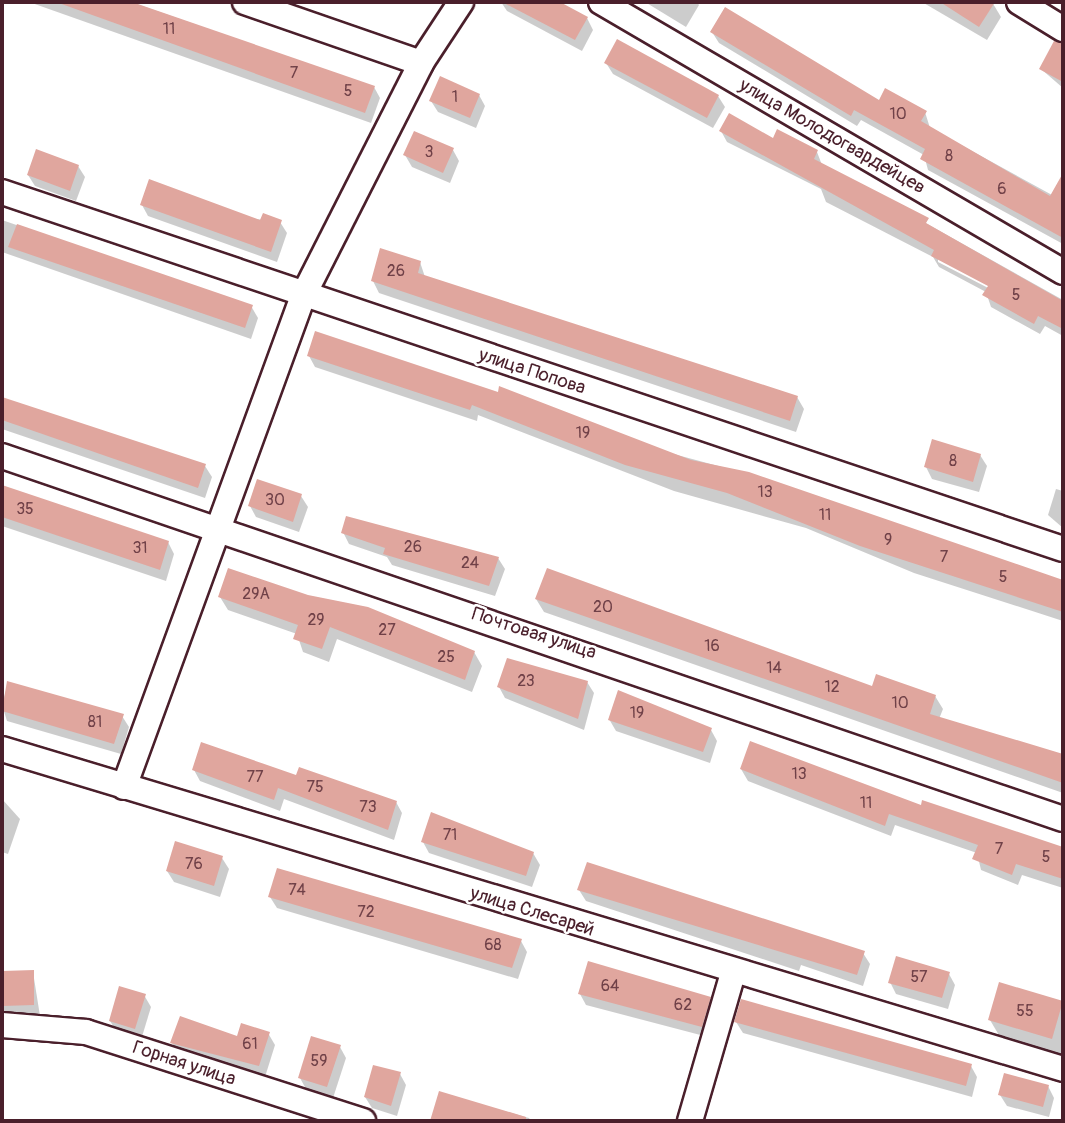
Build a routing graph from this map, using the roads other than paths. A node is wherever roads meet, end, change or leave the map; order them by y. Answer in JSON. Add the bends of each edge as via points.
{"nodes":[{"id":1,"x":245,"y":2,"type":"edge"},
{"id":2,"x":461,"y":2,"type":"edge"},
{"id":3,"x":601,"y":2,"type":"edge"},
{"id":4,"x":1019,"y":2,"type":"edge"},
{"id":5,"x":1063,"y":29,"type":"edge"},
{"id":6,"x":421,"y":64,"type":"junction"},
{"id":7,"x":2,"y":192,"type":"edge"},
{"id":8,"x":1063,"y":272,"type":"edge"},
{"id":9,"x":303,"y":296,"type":"junction"},
{"id":10,"x":2,"y":456,"type":"edge"},
{"id":11,"x":216,"y":528,"type":"junction"},
{"id":12,"x":1063,"y":549,"type":"edge"},
{"id":13,"x":2,"y":749,"type":"edge"},
{"id":14,"x":124,"y":787,"type":"junction"},
{"id":15,"x":1063,"y":819,"type":"edge"},
{"id":16,"x":733,"y":973,"type":"junction"},
{"id":17,"x":2,"y":1024,"type":"edge"},
{"id":18,"x":1063,"y":1069,"type":"edge"},
{"id":19,"x":363,"y":1121,"type":"edge"},
{"id":20,"x":690,"y":1121,"type":"edge"}],
"edges":[{"from":1,"to":6,"type":"street"},
{"from":2,"to":6,"type":"street"},
{"from":3,"to":8,"type":"street","name":"улица Молодогвардейцев"},
{"from":4,"to":5,"type":"street"},
{"from":6,"to":9,"type":"street"},
{"from":7,"to":9,"type":"street","name":"улица Попова"},
{"from":9,"to":11,"type":"street"},
{"from":9,"to":12,"type":"street","name":"улица Попова"},
{"from":10,"to":11,"type":"street","name":"Почтовая улица"},
{"from":11,"to":14,"type":"street"},
{"from":11,"to":15,"type":"street","name":"Почтовая улица"},
{"from":13,"to":14,"type":"street","name":"улица Слесарей"},
{"from":14,"to":16,"type":"street","name":"улица Слесарей"},
{"from":16,"to":18,"type":"street","name":"улица Слесарей"},
{"from":16,"to":20,"type":"street"},
{"from":17,"to":19,"type":"street","name":"Горная улица","via":[[86,1032]]}]}
